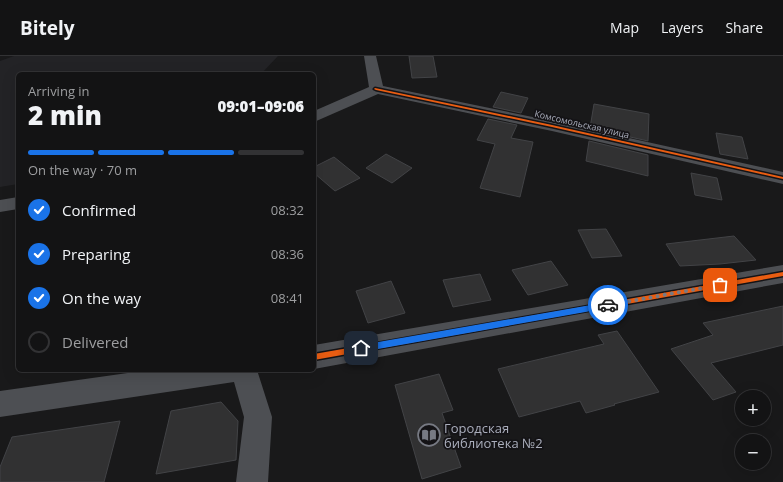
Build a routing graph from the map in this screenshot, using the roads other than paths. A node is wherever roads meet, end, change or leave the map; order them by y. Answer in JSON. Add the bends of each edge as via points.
{"nodes":[{"id":1,"x":370,"y":56,"type":"edge"},
{"id":2,"x":376,"y":89,"type":"junction"},
{"id":3,"x":316,"y":116,"type":"edge"},
{"id":4,"x":783,"y":178,"type":"edge"},
{"id":5,"x":16,"y":203,"type":"edge"},
{"id":6,"x":0,"y":206,"type":"edge"},
{"id":7,"x":783,"y":274,"type":"edge"},
{"id":8,"x":316,"y":356,"type":"edge"},
{"id":9,"x":222,"y":372,"type":"edge"},
{"id":10,"x":245,"y":372,"type":"edge"},
{"id":11,"x":0,"y":404,"type":"edge"},
{"id":12,"x":252,"y":482,"type":"edge"}],
"edges":[{"from":1,"to":2,"type":"street"},
{"from":2,"to":3,"type":"street"},
{"from":2,"to":4,"type":"street","name":"Комсомольская улица"},
{"from":5,"to":6,"type":"street"},
{"from":7,"to":8,"type":"street"},
{"from":9,"to":11,"type":"street"},
{"from":10,"to":12,"type":"street","via":[[258,417]]}]}
